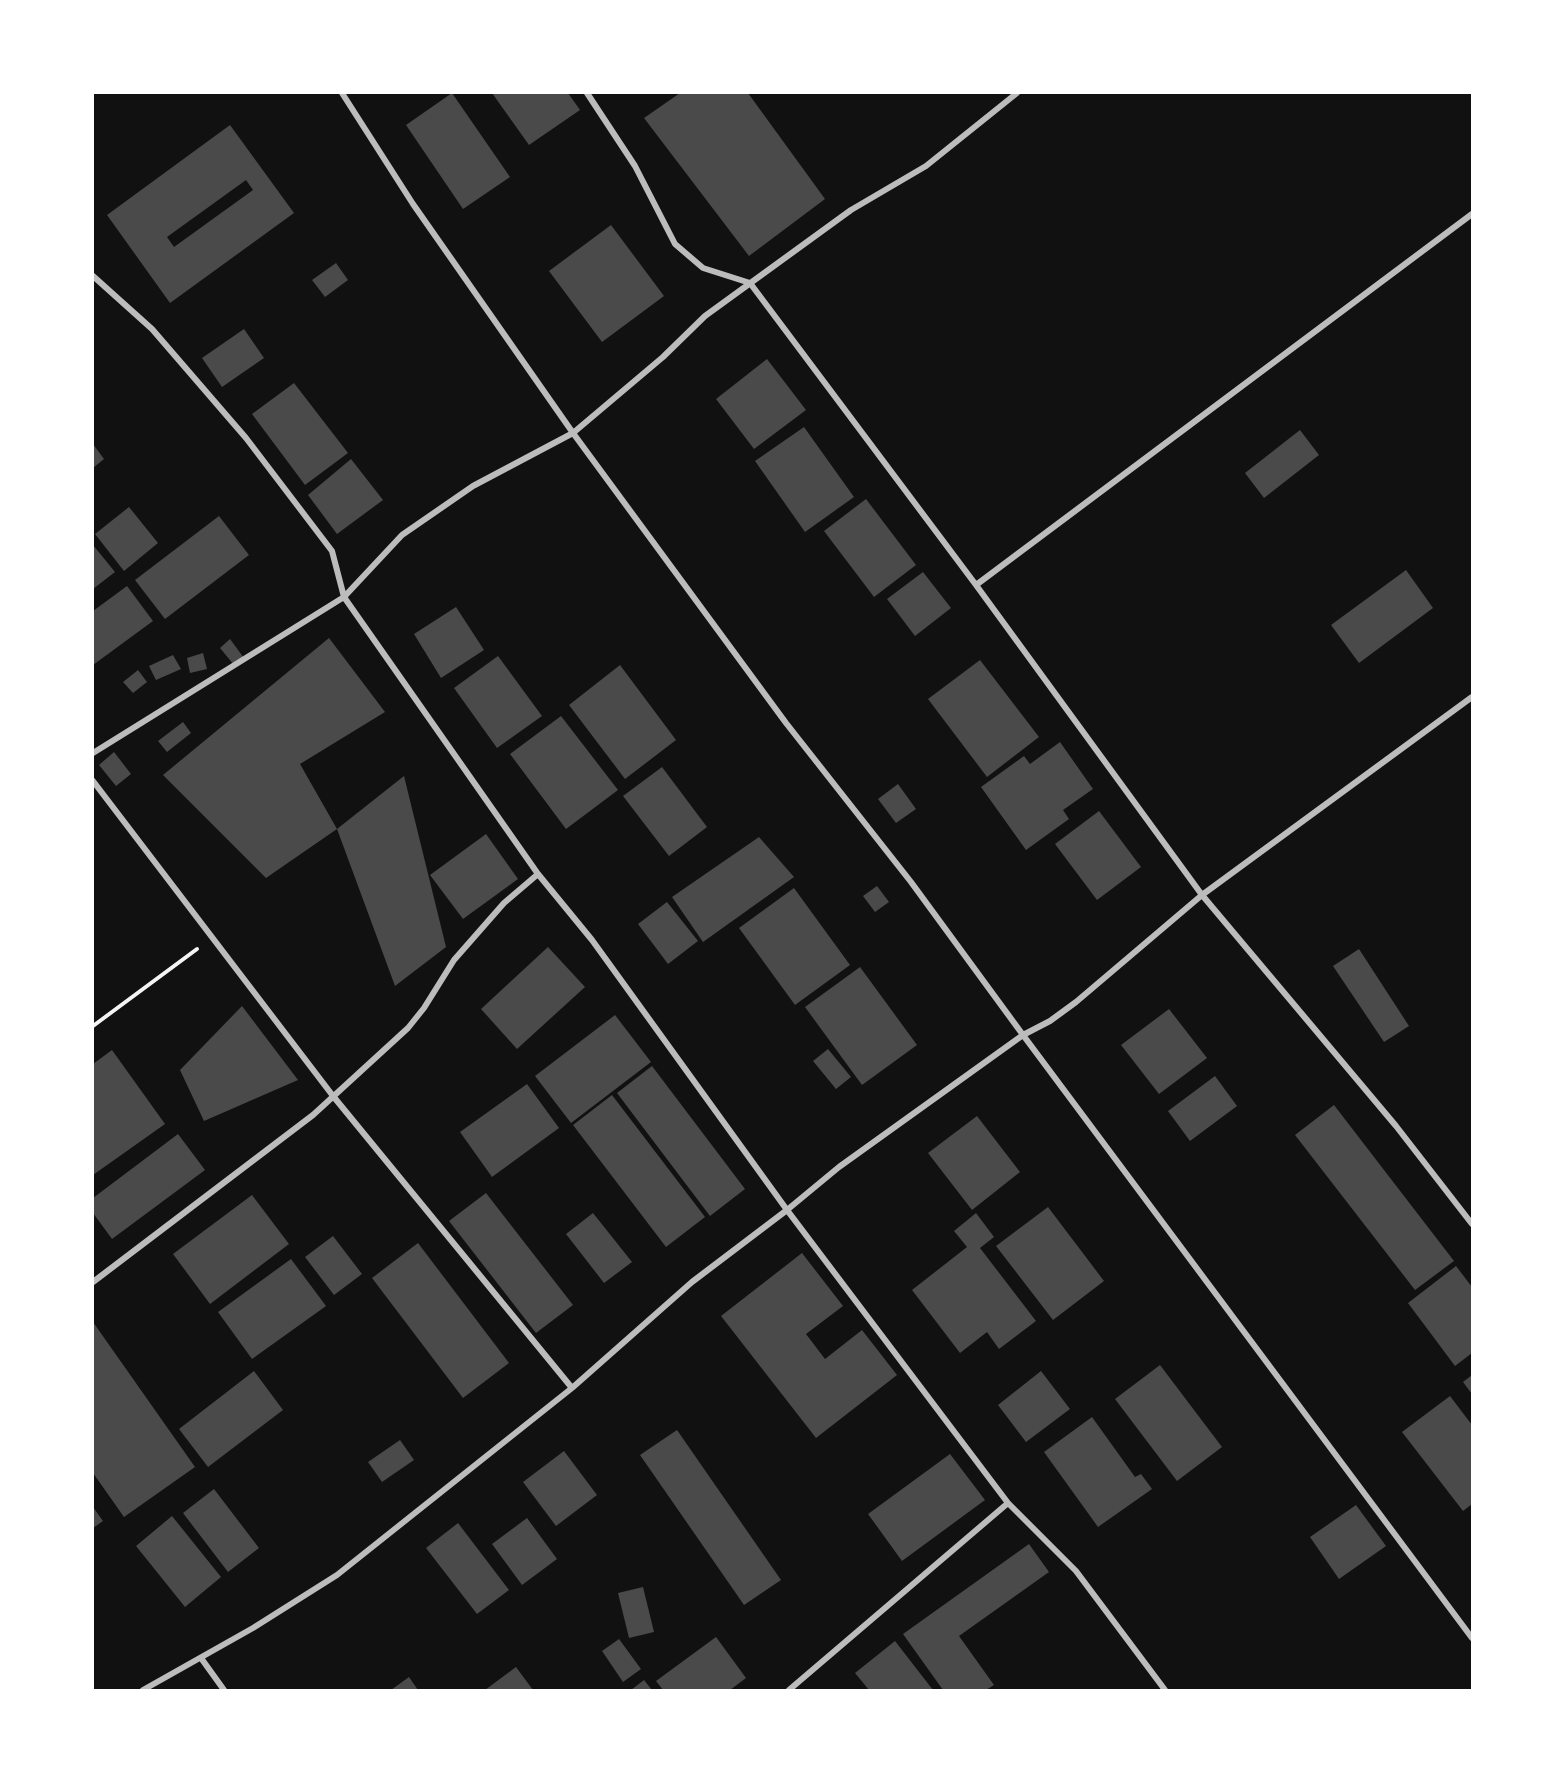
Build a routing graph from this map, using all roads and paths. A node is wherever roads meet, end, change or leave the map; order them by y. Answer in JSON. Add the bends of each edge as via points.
{"nodes":[{"id":1,"x":342,"y":93,"type":"edge"},
{"id":2,"x":587,"y":93,"type":"edge"},
{"id":3,"x":1017,"y":93,"type":"edge"},
{"id":4,"x":1472,"y":213,"type":"edge"},
{"id":5,"x":93,"y":276,"type":"edge"},
{"id":6,"x":750,"y":282,"type":"junction"},
{"id":7,"x":573,"y":433,"type":"junction"},
{"id":8,"x":976,"y":585,"type":"junction"},
{"id":9,"x":344,"y":597,"type":"junction"},
{"id":10,"x":1472,"y":697,"type":"edge"},
{"id":11,"x":93,"y":753,"type":"edge"},
{"id":12,"x":93,"y":781,"type":"edge"},
{"id":13,"x":538,"y":874,"type":"junction"},
{"id":14,"x":1202,"y":895,"type":"junction"},
{"id":15,"x":213,"y":938,"type":"junction"},
{"id":16,"x":93,"y":1026,"type":"edge"},
{"id":17,"x":1023,"y":1035,"type":"junction"},
{"id":18,"x":333,"y":1096,"type":"junction"},
{"id":19,"x":787,"y":1210,"type":"junction"},
{"id":20,"x":1472,"y":1224,"type":"edge"},
{"id":21,"x":93,"y":1281,"type":"edge"},
{"id":22,"x":572,"y":1388,"type":"junction"},
{"id":23,"x":1008,"y":1503,"type":"junction"},
{"id":24,"x":1472,"y":1638,"type":"edge"},
{"id":25,"x":201,"y":1658,"type":"junction"},
{"id":26,"x":143,"y":1690,"type":"edge"},
{"id":27,"x":224,"y":1690,"type":"edge"},
{"id":28,"x":789,"y":1690,"type":"edge"},
{"id":29,"x":1165,"y":1690,"type":"edge"}],
"edges":[{"from":1,"to":7,"type":"street","via":[[413,204]]},
{"from":2,"to":6,"type":"street","via":[[635,166],[675,244],[703,268]]},
{"from":3,"to":6,"type":"street","via":[[926,166],[851,210]]},
{"from":4,"to":8,"type":"street"},
{"from":5,"to":9,"type":"street","via":[[152,329],[246,438],[332,552]]},
{"from":6,"to":7,"type":"street","via":[[705,316]]},
{"from":6,"to":8,"type":"street"},
{"from":7,"to":9,"type":"street","via":[[473,486],[402,535]]},
{"from":7,"to":17,"type":"street"},
{"from":8,"to":14,"type":"street"},
{"from":9,"to":11,"type":"street"},
{"from":9,"to":13,"type":"street"},
{"from":10,"to":14,"type":"street"},
{"from":12,"to":15,"type":"street"},
{"from":13,"to":18,"type":"street","via":[[504,903],[454,960],[408,1028]]},
{"from":13,"to":19,"type":"street","via":[[592,940]]},
{"from":14,"to":17,"type":"street","via":[[1076,1002]]},
{"from":14,"to":20,"type":"street","via":[[1396,1126]]},
{"from":15,"to":16,"type":"path"},
{"from":15,"to":18,"type":"street"},
{"from":17,"to":19,"type":"street","via":[[839,1167]]},
{"from":17,"to":24,"type":"street"},
{"from":18,"to":21,"type":"street"},
{"from":18,"to":22,"type":"street"},
{"from":19,"to":22,"type":"street","via":[[692,1282]]},
{"from":19,"to":23,"type":"street"},
{"from":22,"to":25,"type":"street","via":[[337,1575]]},
{"from":23,"to":28,"type":"street"},
{"from":23,"to":29,"type":"street","via":[[1076,1571]]},
{"from":25,"to":26,"type":"street"},
{"from":25,"to":27,"type":"street"}]}
